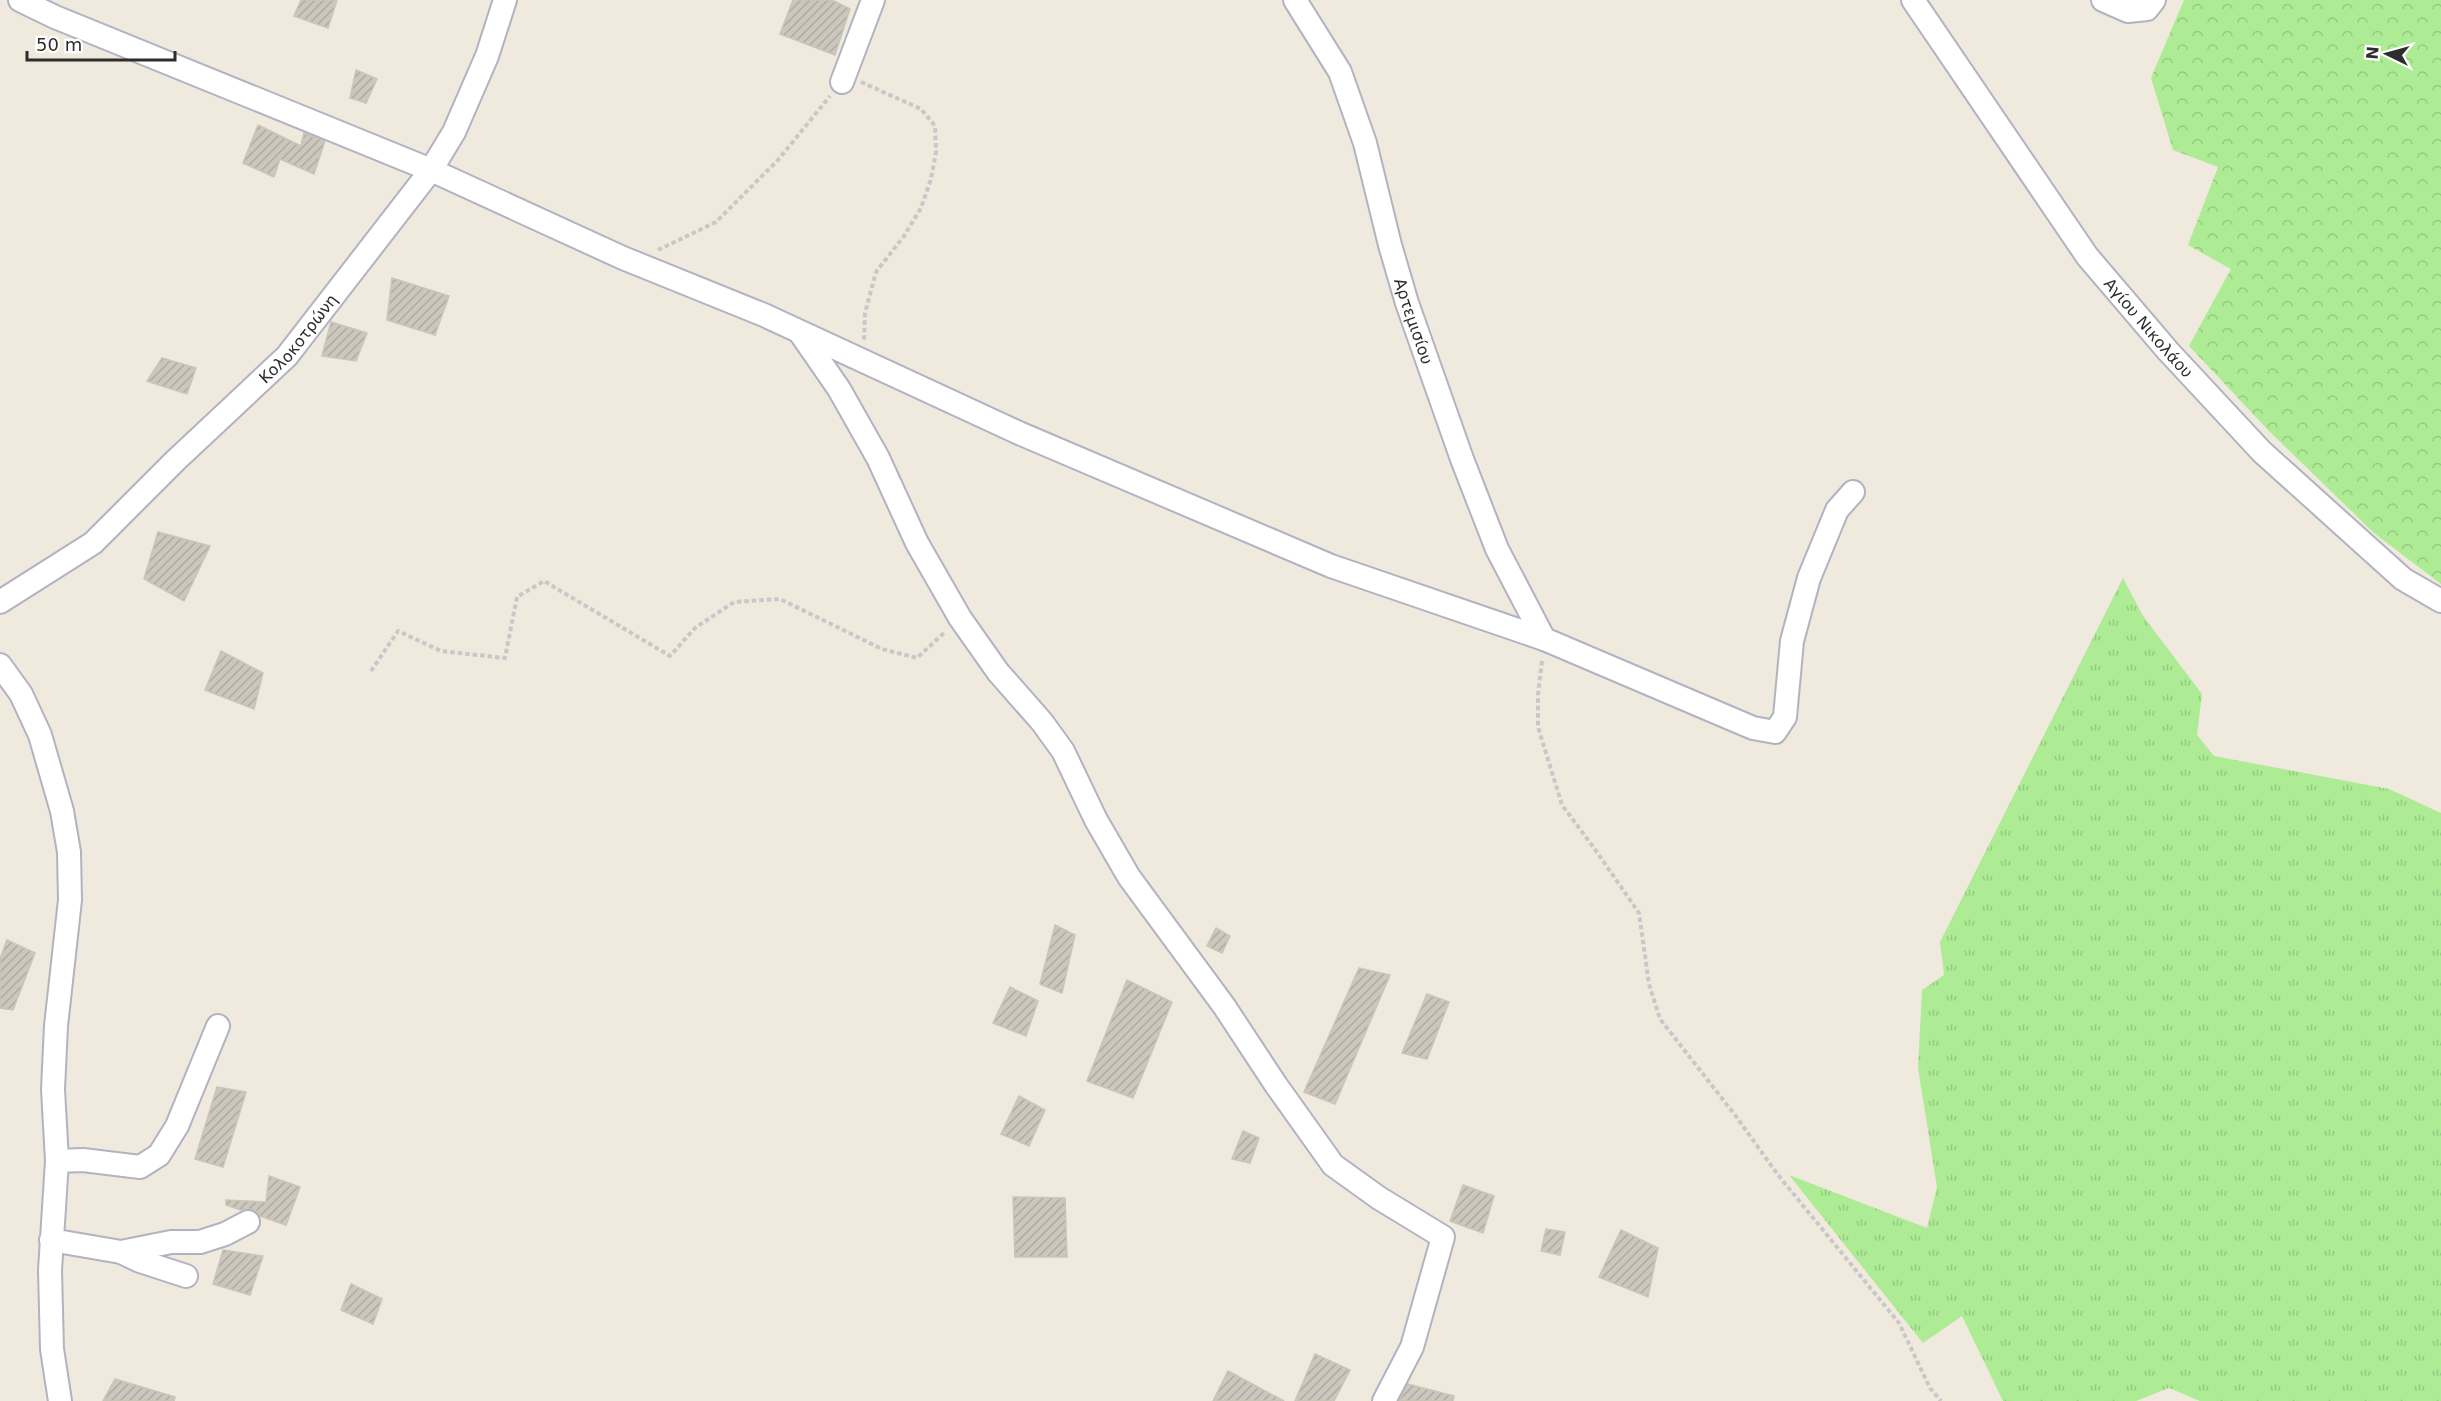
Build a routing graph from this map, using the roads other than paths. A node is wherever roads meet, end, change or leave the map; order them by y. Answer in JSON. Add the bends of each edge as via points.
{"nodes":[{"id":1,"x":20,"y":0,"type":"edge"},
{"id":2,"x":505,"y":0,"type":"edge"},
{"id":3,"x":873,"y":0,"type":"edge"},
{"id":4,"x":1295,"y":0,"type":"edge"},
{"id":5,"x":1913,"y":0,"type":"edge"},
{"id":6,"x":2103,"y":0,"type":"edge"},
{"id":7,"x":2154,"y":0,"type":"edge"},
{"id":8,"x":842,"y":82,"type":"road end"},
{"id":9,"x":431,"y":170,"type":"junction"},
{"id":10,"x":800,"y":332,"type":"junction"},
{"id":11,"x":1853,"y":492,"type":"dead end"},
{"id":12,"x":2441,"y":601,"type":"edge"},
{"id":13,"x":0,"y":602,"type":"edge"},
{"id":14,"x":1544,"y":639,"type":"junction"},
{"id":15,"x":0,"y":665,"type":"edge"},
{"id":16,"x":218,"y":1026,"type":"dead end"},
{"id":17,"x":57,"y":1161,"type":"junction"},
{"id":18,"x":248,"y":1222,"type":"dead end"},
{"id":19,"x":51,"y":1240,"type":"junction"},
{"id":20,"x":121,"y":1252,"type":"junction"},
{"id":21,"x":186,"y":1276,"type":"dead end"},
{"id":22,"x":60,"y":1401,"type":"edge"},
{"id":23,"x":1384,"y":1401,"type":"edge"}],
"edges":[{"from":1,"to":9,"type":"street"},
{"from":2,"to":9,"type":"street","name":"Κολοκοτρώνη","via":[[487,56],[454,132]]},
{"from":3,"to":8,"type":"street"},
{"from":4,"to":14,"type":"street","name":"Αρτεμισίου","via":[[1340,72],[1365,143],[1407,303],[1459,449],[1497,549]]},
{"from":5,"to":12,"type":"street","name":"Αγίου Νικολάου","via":[[2087,256],[2168,351],[2262,452],[2403,579]]},
{"from":6,"to":7,"type":"street","via":[[2128,11],[2147,9]]},
{"from":9,"to":10,"type":"street","via":[[623,258]]},
{"from":9,"to":13,"type":"street","name":"Κολοκοτρώνη","via":[[286,356],[93,543]]},
{"from":10,"to":14,"type":"street","via":[[1019,433],[1331,566]]},
{"from":10,"to":23,"type":"street","via":[[845,399],[878,458],[917,543],[960,618],[998,672],[1063,751],[1096,820],[1130,878],[1224,1006],[1276,1085],[1333,1165],[1443,1237],[1412,1347]]},
{"from":11,"to":14,"type":"street","via":[[1837,510],[1809,578],[1792,641],[1785,717],[1775,732],[1753,728]]},
{"from":15,"to":17,"type":"street","via":[[21,694],[40,735],[62,811],[69,852],[70,900],[53,1089]]},
{"from":16,"to":17,"type":"street","via":[[177,1126],[159,1155],[140,1167]]},
{"from":17,"to":19,"type":"street"},
{"from":18,"to":20,"type":"street","via":[[200,1242],[171,1242]]},
{"from":19,"to":20,"type":"street"},
{"from":19,"to":22,"type":"street","via":[[52,1349]]},
{"from":20,"to":21,"type":"street"}]}
